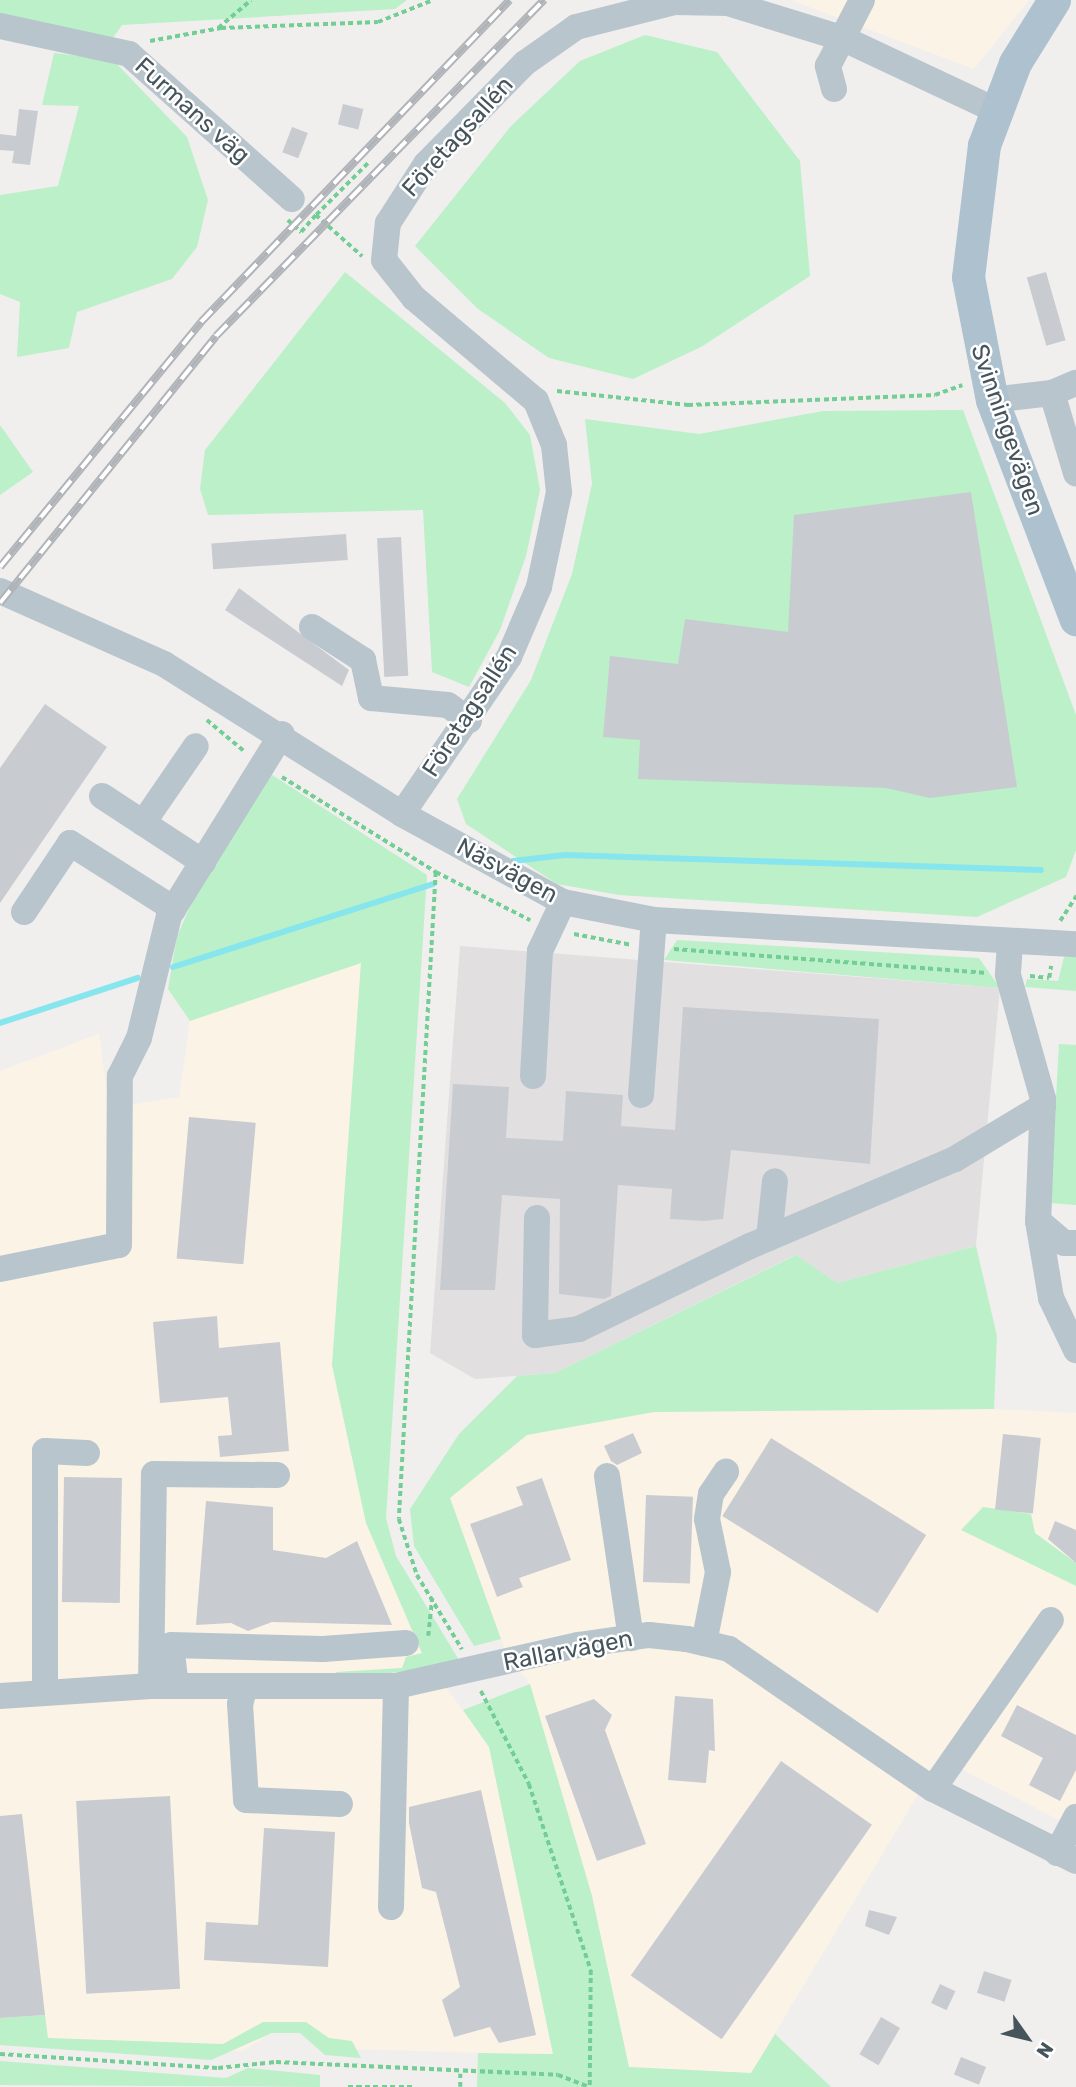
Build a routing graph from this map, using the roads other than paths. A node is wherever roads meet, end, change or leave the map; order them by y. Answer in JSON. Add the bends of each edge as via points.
{"nodes":[{"id":1,"x":862,"y":0,"type":"edge"},
{"id":2,"x":1054,"y":0,"type":"edge"},
{"id":3,"x":0,"y":26,"type":"edge"},
{"id":4,"x":844,"y":39,"type":"junction"},
{"id":5,"x":834,"y":89,"type":"dead end"},
{"id":6,"x":996,"y":110,"type":"junction"},
{"id":7,"x":292,"y":199,"type":"road end"},
{"id":8,"x":1064,"y":388,"type":"edge"},
{"id":9,"x":992,"y":400,"type":"junction"},
{"id":10,"x":1076,"y":472,"type":"edge"},
{"id":11,"x":0,"y":591,"type":"edge"},
{"id":12,"x":1076,"y":620,"type":"edge"},
{"id":13,"x":312,"y":628,"type":"dead end"},
{"id":14,"x":469,"y":720,"type":"junction"},
{"id":15,"x":282,"y":734,"type":"junction"},
{"id":16,"x":196,"y":746,"type":"dead end"},
{"id":17,"x":102,"y":796,"type":"dead end"},
{"id":18,"x":402,"y":814,"type":"junction"},
{"id":19,"x":143,"y":823,"type":"junction"},
{"id":20,"x":203,"y":862,"type":"junction"},
{"id":21,"x":563,"y":902,"type":"junction"},
{"id":22,"x":174,"y":909,"type":"junction"},
{"id":23,"x":24,"y":912,"type":"dead end"},
{"id":24,"x":654,"y":920,"type":"junction"},
{"id":25,"x":1010,"y":944,"type":"junction"},
{"id":26,"x":1065,"y":945,"type":"edge"},
{"id":27,"x":533,"y":1076,"type":"dead end"},
{"id":28,"x":641,"y":1095,"type":"dead end"},
{"id":29,"x":1043,"y":1106,"type":"junction"},
{"id":30,"x":775,"y":1181,"type":"dead end"},
{"id":31,"x":537,"y":1218,"type":"dead end"},
{"id":32,"x":1038,"y":1221,"type":"junction"},
{"id":33,"x":769,"y":1238,"type":"junction"},
{"id":34,"x":1076,"y":1243,"type":"edge"},
{"id":35,"x":0,"y":1269,"type":"edge"},
{"id":36,"x":1076,"y":1350,"type":"edge"},
{"id":37,"x":87,"y":1453,"type":"dead end"},
{"id":38,"x":726,"y":1472,"type":"dead end"},
{"id":39,"x":277,"y":1475,"type":"dead end"},
{"id":40,"x":607,"y":1476,"type":"dead end"},
{"id":41,"x":1051,"y":1620,"type":"dead end"},
{"id":42,"x":631,"y":1638,"type":"junction"},
{"id":43,"x":406,"y":1643,"type":"dead end"},
{"id":44,"x":704,"y":1643,"type":"junction"},
{"id":45,"x":323,"y":1649,"type":"junction"},
{"id":46,"x":164,"y":1686,"type":"junction"},
{"id":47,"x":396,"y":1686,"type":"junction"},
{"id":48,"x":245,"y":1687,"type":"junction"},
{"id":49,"x":326,"y":1689,"type":"junction"},
{"id":50,"x":45,"y":1692,"type":"junction"},
{"id":51,"x":0,"y":1696,"type":"edge"},
{"id":52,"x":933,"y":1789,"type":"junction"},
{"id":53,"x":340,"y":1804,"type":"dead end"},
{"id":54,"x":1076,"y":1817,"type":"edge"},
{"id":55,"x":1067,"y":1857,"type":"edge"},
{"id":56,"x":391,"y":1907,"type":"dead end"}],
"edges":[{"from":1,"to":4,"type":"street"},
{"from":2,"to":6,"type":"main road","name":"Svinningevägen"},
{"from":3,"to":7,"type":"street","name":"Furmans väg","via":[[129,54]]},
{"from":4,"to":5,"type":"street","via":[[828,66]]},
{"from":4,"to":6,"type":"street","name":"Företagsallén"},
{"from":4,"to":14,"type":"street","name":"Företagsallén","via":[[728,3],[636,9],[576,27],[524,63],[426,164],[388,223],[384,260],[414,298],[536,401],[559,472],[547,557],[509,657]]},
{"from":6,"to":9,"type":"main road","name":"Svinningevägen","via":[[975,181],[968,250],[972,324]]},
{"from":8,"to":9,"type":"street"},
{"from":8,"to":10,"type":"street"},
{"from":9,"to":12,"type":"main road","name":"Svinningevägen"},
{"from":11,"to":15,"type":"street","name":"Näsvägen","via":[[131,648]]},
{"from":13,"to":14,"type":"street","via":[[363,660],[371,698],[448,705]]},
{"from":14,"to":18,"type":"street","name":"Företagsallén"},
{"from":15,"to":18,"type":"street","name":"Näsvägen"},
{"from":15,"to":20,"type":"street"},
{"from":16,"to":19,"type":"street"},
{"from":17,"to":19,"type":"street"},
{"from":18,"to":21,"type":"street","name":"Näsvägen"},
{"from":19,"to":20,"type":"street"},
{"from":20,"to":22,"type":"street"},
{"from":21,"to":24,"type":"street","name":"Näsvägen"},
{"from":21,"to":27,"type":"street","via":[[540,951]]},
{"from":22,"to":23,"type":"street","via":[[70,843]]},
{"from":22,"to":35,"type":"street","via":[[139,1038],[120,1076],[120,1245]]},
{"from":24,"to":25,"type":"street","name":"Näsvägen"},
{"from":24,"to":28,"type":"street"},
{"from":25,"to":26,"type":"street","name":"Näsvägen"},
{"from":25,"to":29,"type":"street","via":[[1008,975]]},
{"from":29,"to":32,"type":"street"},
{"from":29,"to":33,"type":"street","via":[[955,1159]]},
{"from":30,"to":33,"type":"street"},
{"from":31,"to":33,"type":"street","via":[[535,1335],[579,1329]]},
{"from":32,"to":34,"type":"street","via":[[1064,1243]]},
{"from":32,"to":36,"type":"street","via":[[1051,1298]]},
{"from":37,"to":50,"type":"street","via":[[45,1451]]},
{"from":38,"to":44,"type":"street","via":[[711,1494],[707,1519],[718,1572]]},
{"from":39,"to":46,"type":"street","via":[[154,1474]]},
{"from":40,"to":42,"type":"street"},
{"from":41,"to":52,"type":"street"},
{"from":42,"to":44,"type":"street","name":"Rallarvägen"},
{"from":42,"to":47,"type":"street","name":"Rallarvägen","via":[[477,1684]]},
{"from":43,"to":45,"type":"street"},
{"from":44,"to":52,"type":"street","name":"Rallarvägen","via":[[729,1649],[778,1678]]},
{"from":45,"to":46,"type":"street","via":[[172,1645]]},
{"from":45,"to":49,"type":"street"},
{"from":46,"to":48,"type":"street","name":"Rallarvägen"},
{"from":46,"to":50,"type":"street","name":"Rallarvägen"},
{"from":47,"to":49,"type":"street","name":"Rallarvägen"},
{"from":47,"to":56,"type":"street"},
{"from":48,"to":49,"type":"street","name":"Rallarvägen"},
{"from":48,"to":53,"type":"street","via":[[240,1704],[246,1800]]},
{"from":50,"to":51,"type":"street","name":"Rallarvägen"},
{"from":52,"to":55,"type":"street","name":"Rallarvägen"},
{"from":54,"to":55,"type":"street"}]}
